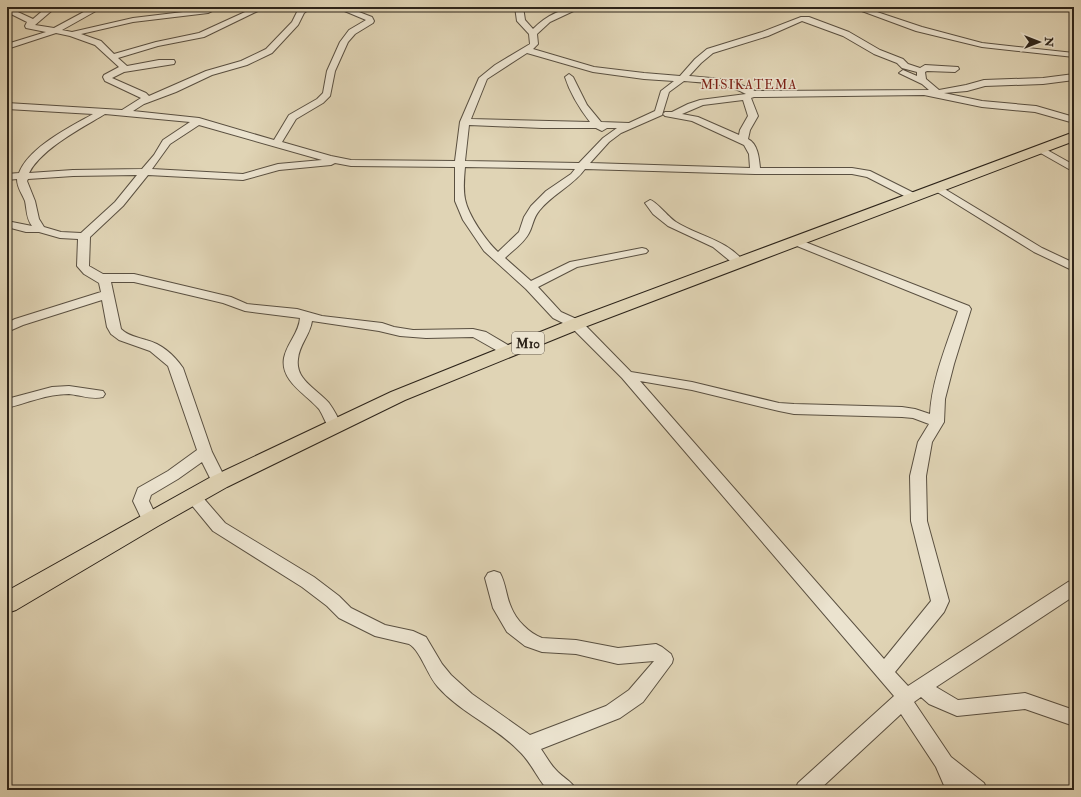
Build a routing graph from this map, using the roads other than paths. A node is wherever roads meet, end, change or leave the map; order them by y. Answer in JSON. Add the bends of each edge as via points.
{"nodes":[{"id":1,"x":52,"y":7,"type":"edge"},
{"id":2,"x":99,"y":7,"type":"edge"},
{"id":3,"x":261,"y":7,"type":"edge"},
{"id":4,"x":266,"y":7,"type":"edge"},
{"id":5,"x":308,"y":7,"type":"edge"},
{"id":6,"x":339,"y":7,"type":"edge"},
{"id":7,"x":519,"y":7,"type":"edge"},
{"id":8,"x":578,"y":7,"type":"edge"},
{"id":9,"x":855,"y":7,"type":"edge"},
{"id":10,"x":7,"y":9,"type":"edge"},
{"id":11,"x":208,"y":11,"type":"dead end"},
{"id":12,"x":29,"y":26,"type":"junction"},
{"id":13,"x":56,"y":31,"type":"junction"},
{"id":14,"x":533,"y":33,"type":"junction"},
{"id":15,"x":72,"y":34,"type":"junction"},
{"id":16,"x":7,"y":47,"type":"edge"},
{"id":17,"x":529,"y":49,"type":"junction"},
{"id":18,"x":1074,"y":55,"type":"edge"},
{"id":19,"x":113,"y":57,"type":"junction"},
{"id":20,"x":171,"y":62,"type":"dead end"},
{"id":21,"x":123,"y":69,"type":"junction"},
{"id":22,"x":954,"y":69,"type":"dead end"},
{"id":23,"x":906,"y":70,"type":"junction"},
{"id":24,"x":922,"y":71,"type":"junction"},
{"id":25,"x":644,"y":76,"type":"junction"},
{"id":26,"x":569,"y":77,"type":"dead end"},
{"id":27,"x":1074,"y":77,"type":"edge"},
{"id":28,"x":683,"y":78,"type":"junction"},
{"id":29,"x":925,"y":82,"type":"junction"},
{"id":30,"x":665,"y":90,"type":"junction"},
{"id":31,"x":874,"y":93,"type":"junction"},
{"id":32,"x":935,"y":93,"type":"junction"},
{"id":33,"x":750,"y":95,"type":"junction"},
{"id":34,"x":142,"y":102,"type":"junction"},
{"id":35,"x":7,"y":106,"type":"edge"},
{"id":36,"x":103,"y":112,"type":"junction"},
{"id":37,"x":123,"y":113,"type":"junction"},
{"id":38,"x":658,"y":113,"type":"junction"},
{"id":39,"x":674,"y":115,"type":"junction"},
{"id":40,"x":1074,"y":120,"type":"edge"},
{"id":41,"x":199,"y":122,"type":"junction"},
{"id":42,"x":465,"y":122,"type":"junction"},
{"id":43,"x":634,"y":124,"type":"junction"},
{"id":44,"x":597,"y":125,"type":"junction"},
{"id":45,"x":615,"y":133,"type":"junction"},
{"id":46,"x":1074,"y":136,"type":"edge"},
{"id":47,"x":743,"y":140,"type":"junction"},
{"id":48,"x":276,"y":144,"type":"junction"},
{"id":49,"x":1040,"y":149,"type":"junction"},
{"id":50,"x":336,"y":161,"type":"junction"},
{"id":51,"x":459,"y":164,"type":"junction"},
{"id":52,"x":582,"y":166,"type":"junction"},
{"id":53,"x":1074,"y":169,"type":"edge"},
{"id":54,"x":755,"y":171,"type":"junction"},
{"id":55,"x":144,"y":172,"type":"junction"},
{"id":56,"x":23,"y":176,"type":"junction"},
{"id":57,"x":7,"y":177,"type":"edge"},
{"id":58,"x":938,"y":188,"type":"junction"},
{"id":59,"x":914,"y":196,"type":"junction"},
{"id":60,"x":650,"y":202,"type":"dead end"},
{"id":61,"x":7,"y":224,"type":"edge"},
{"id":62,"x":26,"y":229,"type":"junction"},
{"id":63,"x":40,"y":229,"type":"junction"},
{"id":64,"x":7,"y":235,"type":"edge"},
{"id":65,"x":84,"y":236,"type":"junction"},
{"id":66,"x":796,"y":242,"type":"junction"},
{"id":67,"x":642,"y":251,"type":"dead end"},
{"id":68,"x":498,"y":258,"type":"junction"},
{"id":69,"x":739,"y":263,"type":"junction"},
{"id":70,"x":1074,"y":267,"type":"edge"},
{"id":71,"x":102,"y":278,"type":"junction"},
{"id":72,"x":530,"y":286,"type":"junction"},
{"id":73,"x":107,"y":294,"type":"junction"},
{"id":74,"x":306,"y":316,"type":"junction"},
{"id":75,"x":576,"y":324,"type":"junction"},
{"id":76,"x":7,"y":328,"type":"edge"},
{"id":77,"x":508,"y":351,"type":"junction"},
{"id":78,"x":627,"y":375,"type":"junction"},
{"id":79,"x":98,"y":394,"type":"dead end"},
{"id":80,"x":7,"y":404,"type":"edge"},
{"id":81,"x":937,"y":422,"type":"junction"},
{"id":82,"x":334,"y":425,"type":"junction"},
{"id":83,"x":205,"y":452,"type":"junction"},
{"id":84,"x":220,"y":482,"type":"junction"},
{"id":85,"x":193,"y":496,"type":"junction"},
{"id":86,"x":150,"y":520,"type":"junction"},
{"id":87,"x":494,"y":578,"type":"dead end"},
{"id":88,"x":1074,"y":587,"type":"edge"},
{"id":89,"x":7,"y":603,"type":"edge"},
{"id":90,"x":884,"y":672,"type":"junction"},
{"id":91,"x":910,"y":694,"type":"junction"},
{"id":92,"x":1074,"y":718,"type":"edge"},
{"id":93,"x":527,"y":745,"type":"junction"},
{"id":94,"x":943,"y":761,"type":"junction"},
{"id":95,"x":566,"y":790,"type":"edge"},
{"id":96,"x":805,"y":790,"type":"edge"},
{"id":97,"x":956,"y":790,"type":"edge"},
{"id":98,"x":977,"y":790,"type":"edge"}],
"edges":[{"from":1,"to":12,"type":"street"},
{"from":2,"to":13,"type":"street"},
{"from":3,"to":4,"type":"street"},
{"from":3,"to":19,"type":"street","via":[[201,35],[156,44]]},
{"from":5,"to":34,"type":"street","via":[[269,51]]},
{"from":6,"to":48,"type":"street","via":[[370,21],[352,32],[344,42],[331,71],[328,94],[292,117]]},
{"from":7,"to":14,"type":"street","via":[[521,21]]},
{"from":8,"to":14,"type":"street","via":[[548,20]]},
{"from":9,"to":18,"type":"street","via":[[919,29],[982,45]]},
{"from":10,"to":12,"type":"street","via":[[31,22]]},
{"from":11,"to":15,"type":"street","via":[[133,20]]},
{"from":12,"to":13,"type":"street"},
{"from":13,"to":15,"type":"street"},
{"from":13,"to":16,"type":"street"},
{"from":14,"to":17,"type":"street","via":[[534,42]]},
{"from":15,"to":19,"type":"street","via":[[101,45]]},
{"from":17,"to":25,"type":"street","via":[[593,69]]},
{"from":17,"to":42,"type":"street","via":[[483,78]]},
{"from":19,"to":21,"type":"street"},
{"from":20,"to":21,"type":"street"},
{"from":21,"to":34,"type":"street","via":[[110,75],[108,79],[143,95],[146,99]]},
{"from":22,"to":24,"type":"street","via":[[929,68]]},
{"from":23,"to":24,"type":"street"},
{"from":23,"to":28,"type":"street","via":[[900,61],[877,52],[846,34],[804,19],[717,48],[704,56]]},
{"from":23,"to":29,"type":"street"},
{"from":23,"to":31,"type":"street","via":[[899,82]]},
{"from":24,"to":29,"type":"street","via":[[920,76]]},
{"from":25,"to":28,"type":"street"},
{"from":25,"to":30,"type":"street"},
{"from":26,"to":44,"type":"street"},
{"from":27,"to":32,"type":"street","via":[[984,83]]},
{"from":28,"to":30,"type":"street"},
{"from":28,"to":33,"type":"street","via":[[736,85]]},
{"from":29,"to":32,"type":"street"},
{"from":30,"to":38,"type":"street"},
{"from":31,"to":32,"type":"street"},
{"from":31,"to":33,"type":"street"},
{"from":32,"to":40,"type":"street","via":[[982,104],[1036,110]]},
{"from":33,"to":39,"type":"street","via":[[701,102],[686,107]]},
{"from":33,"to":47,"type":"street","via":[[753,116]]},
{"from":34,"to":37,"type":"street"},
{"from":35,"to":36,"type":"street"},
{"from":36,"to":37,"type":"street"},
{"from":36,"to":56,"type":"street","via":[[42,151],[27,166]]},
{"from":37,"to":41,"type":"street"},
{"from":38,"to":39,"type":"street"},
{"from":38,"to":43,"type":"street"},
{"from":39,"to":47,"type":"street","via":[[695,119]]},
{"from":41,"to":48,"type":"street"},
{"from":41,"to":55,"type":"street","via":[[166,142]]},
{"from":42,"to":44,"type":"street"},
{"from":42,"to":51,"type":"street"},
{"from":43,"to":44,"type":"street"},
{"from":43,"to":45,"type":"street"},
{"from":44,"to":45,"type":"street"},
{"from":45,"to":52,"type":"street"},
{"from":46,"to":49,"type":"highway","number":"M10"},
{"from":47,"to":54,"type":"street","via":[[752,147]]},
{"from":48,"to":50,"type":"street"},
{"from":49,"to":53,"type":"street"},
{"from":49,"to":58,"type":"highway","number":"M10"},
{"from":50,"to":51,"type":"street","via":[[372,164]]},
{"from":50,"to":55,"type":"street","via":[[278,167],[245,176]]},
{"from":51,"to":52,"type":"street"},
{"from":51,"to":68,"type":"street","via":[[459,196],[463,210],[476,234]]},
{"from":52,"to":54,"type":"street"},
{"from":52,"to":68,"type":"street","via":[[575,176],[535,208],[524,233]]},
{"from":54,"to":59,"type":"street","via":[[862,172]]},
{"from":55,"to":56,"type":"street"},
{"from":55,"to":65,"type":"street","via":[[112,211]]},
{"from":56,"to":57,"type":"street"},
{"from":56,"to":63,"type":"street","via":[[24,188],[30,201],[31,217]]},
{"from":58,"to":59,"type":"highway","number":"M10"},
{"from":58,"to":70,"type":"street","via":[[1038,250]]},
{"from":59,"to":66,"type":"highway","number":"M10"},
{"from":60,"to":69,"type":"street","via":[[669,223],[719,246]]},
{"from":61,"to":62,"type":"street"},
{"from":62,"to":63,"type":"street"},
{"from":62,"to":64,"type":"street"},
{"from":63,"to":65,"type":"street","via":[[60,235]]},
{"from":65,"to":71,"type":"street","via":[[83,266],[87,272]]},
{"from":66,"to":69,"type":"highway","number":"M10"},
{"from":66,"to":81,"type":"street","via":[[965,309],[938,399]]},
{"from":67,"to":72,"type":"street","via":[[574,264]]},
{"from":68,"to":72,"type":"street"},
{"from":69,"to":75,"type":"highway","number":"M10"},
{"from":71,"to":73,"type":"street","via":[[106,284]]},
{"from":71,"to":74,"type":"street","via":[[134,278],[227,300],[245,308],[296,312]]},
{"from":72,"to":75,"type":"street","via":[[557,316]]},
{"from":73,"to":76,"type":"street"},
{"from":73,"to":83,"type":"street","via":[[116,333],[123,338],[147,344],[172,361]]},
{"from":74,"to":77,"type":"street","via":[[326,321],[382,327],[388,331],[404,333],[473,333]]},
{"from":74,"to":82,"type":"street","via":[[304,333],[293,350],[290,365],[296,380],[323,405]]},
{"from":75,"to":77,"type":"highway","number":"M10"},
{"from":75,"to":78,"type":"street"},
{"from":77,"to":82,"type":"highway","number":"M10"},
{"from":78,"to":81,"type":"street","via":[[692,386],[779,407],[902,412]]},
{"from":78,"to":90,"type":"street"},
{"from":79,"to":80,"type":"street","via":[[69,390],[52,391]]},
{"from":81,"to":90,"type":"street","via":[[924,442],[918,476],[919,521],[940,601],[938,607]]},
{"from":82,"to":84,"type":"highway","number":"M10"},
{"from":83,"to":84,"type":"street"},
{"from":83,"to":86,"type":"street","via":[[144,492],[141,501]]},
{"from":84,"to":85,"type":"highway","number":"M10"},
{"from":85,"to":86,"type":"highway","number":"M10"},
{"from":85,"to":93,"type":"street","via":[[218,527],[308,582],[345,613],[381,631],[420,642],[444,681],[465,700]]},
{"from":86,"to":89,"type":"highway","number":"M10"},
{"from":87,"to":93,"type":"street","via":[[502,608],[513,627],[531,641],[542,645],[576,647],[618,656],[656,652],[664,659],[664,663],[636,696],[613,712]]},
{"from":88,"to":91,"type":"street"},
{"from":90,"to":91,"type":"street"},
{"from":91,"to":92,"type":"street","via":[[936,698],[957,708],[1025,701]]},
{"from":91,"to":94,"type":"street"},
{"from":91,"to":96,"type":"street"},
{"from":93,"to":95,"type":"street","via":[[548,776]]},
{"from":94,"to":97,"type":"street"},
{"from":94,"to":98,"type":"street"}]}
